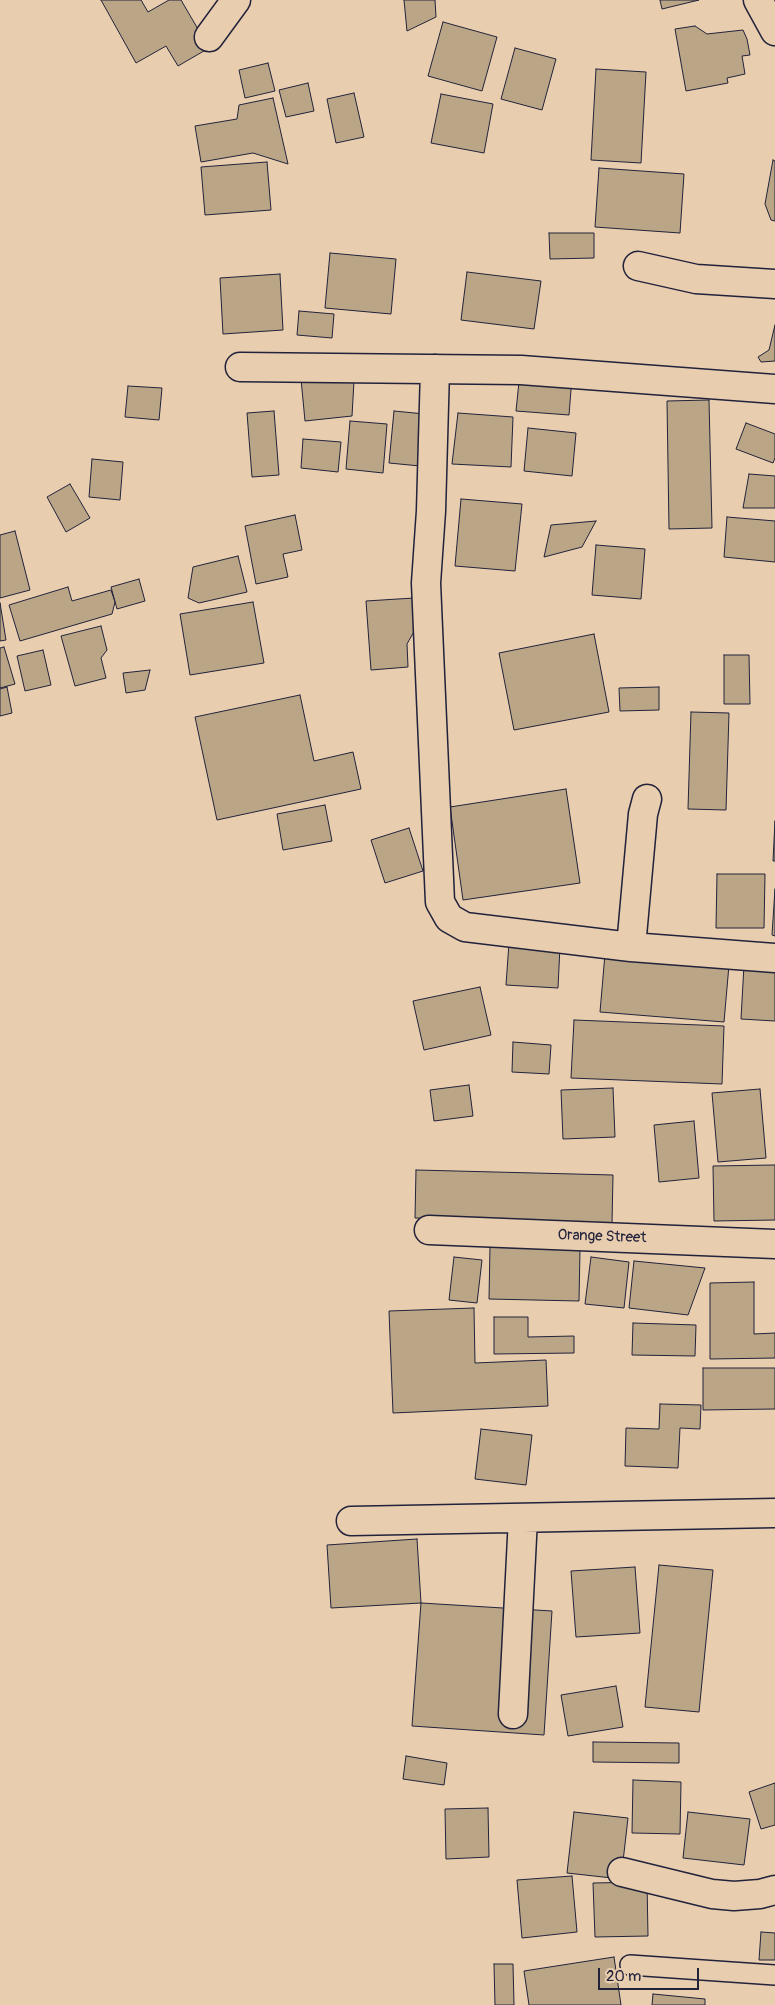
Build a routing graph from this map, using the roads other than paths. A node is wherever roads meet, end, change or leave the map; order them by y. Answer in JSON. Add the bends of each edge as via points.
{"nodes":[{"id":1,"x":236,"y":0,"type":"edge"},
{"id":2,"x":758,"y":0,"type":"edge"},
{"id":3,"x":775,"y":30,"type":"edge"},
{"id":4,"x":209,"y":37,"type":"dead end"},
{"id":5,"x":638,"y":266,"type":"dead end"},
{"id":6,"x":775,"y":284,"type":"edge"},
{"id":7,"x":240,"y":367,"type":"dead end"},
{"id":8,"x":435,"y":370,"type":"junction"},
{"id":9,"x":775,"y":389,"type":"edge"},
{"id":10,"x":647,"y":799,"type":"dead end"},
{"id":11,"x":631,"y":947,"type":"junction"},
{"id":12,"x":775,"y":958,"type":"edge"},
{"id":13,"x":429,"y":1230,"type":"dead end"},
{"id":14,"x":775,"y":1244,"type":"edge"},
{"id":15,"x":775,"y":1513,"type":"edge"},
{"id":16,"x":523,"y":1518,"type":"junction"},
{"id":17,"x":351,"y":1521,"type":"dead end"},
{"id":18,"x":513,"y":1714,"type":"dead end"},
{"id":19,"x":622,"y":1872,"type":"dead end"},
{"id":20,"x":775,"y":1890,"type":"edge"},
{"id":21,"x":630,"y":1965,"type":"dead end"},
{"id":22,"x":775,"y":1975,"type":"edge"}],
"edges":[{"from":1,"to":4,"type":"street"},
{"from":2,"to":3,"type":"street"},
{"from":5,"to":6,"type":"street","via":[[696,279]]},
{"from":7,"to":8,"type":"street"},
{"from":8,"to":9,"type":"street","via":[[521,370]]},
{"from":8,"to":11,"type":"street","via":[[432,511],[426,583],[440,902],[449,918],[465,927]]},
{"from":10,"to":11,"type":"street","via":[[642,814]]},
{"from":11,"to":12,"type":"street"},
{"from":13,"to":14,"type":"street","name":"Orange Street"},
{"from":15,"to":16,"type":"street"},
{"from":16,"to":17,"type":"street"},
{"from":16,"to":18,"type":"street"},
{"from":19,"to":20,"type":"street","via":[[712,1894],[734,1896]]},
{"from":21,"to":22,"type":"lane"}]}
